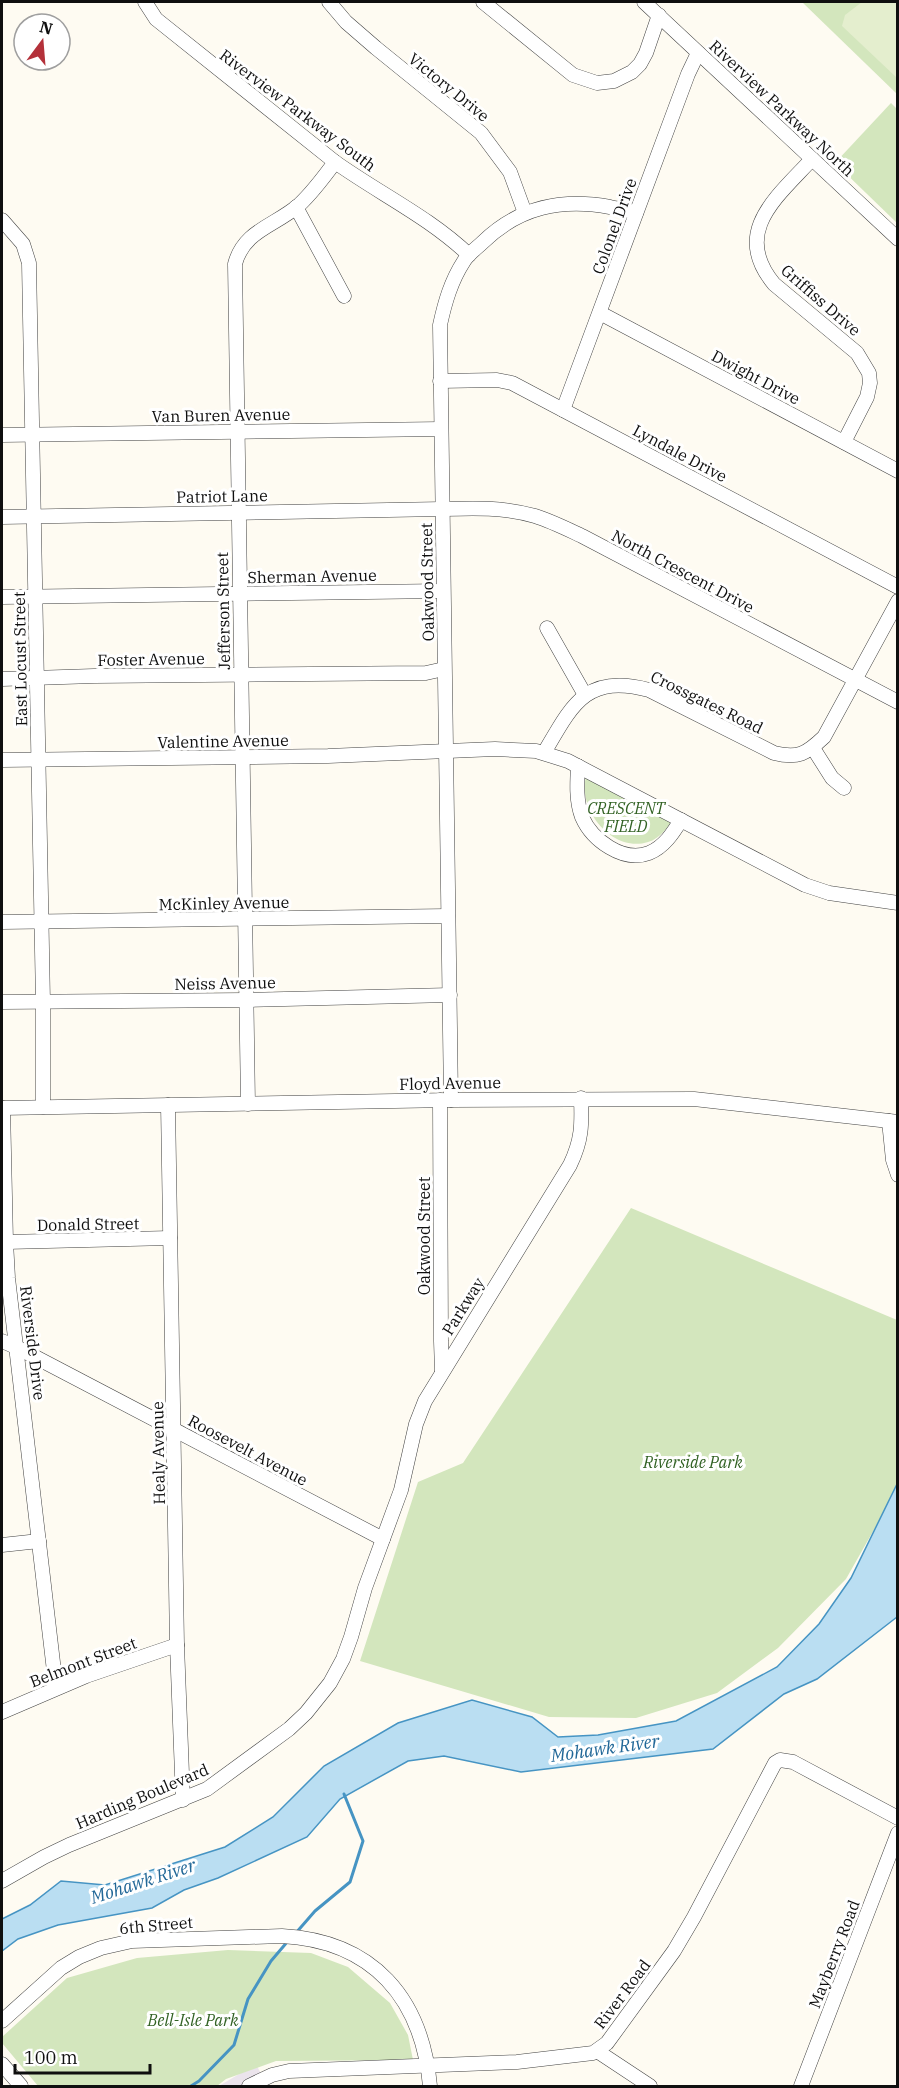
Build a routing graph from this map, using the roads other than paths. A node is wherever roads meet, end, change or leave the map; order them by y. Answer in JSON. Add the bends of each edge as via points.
{"nodes":[{"id":1,"x":145,"y":2,"type":"edge"},
{"id":2,"x":329,"y":2,"type":"edge"},
{"id":3,"x":483,"y":2,"type":"edge"},
{"id":4,"x":644,"y":2,"type":"edge"},
{"id":5,"x":658,"y":15,"type":"junction"},
{"id":6,"x":698,"y":53,"type":"junction"},
{"id":7,"x":812,"y":159,"type":"junction"},
{"id":8,"x":335,"y":162,"type":"junction"},
{"id":9,"x":296,"y":207,"type":"junction"},
{"id":10,"x":525,"y":213,"type":"junction"},
{"id":11,"x":636,"y":213,"type":"junction"},
{"id":12,"x":2,"y":220,"type":"edge"},
{"id":13,"x":897,"y":239,"type":"edge"},
{"id":14,"x":469,"y":255,"type":"junction"},
{"id":15,"x":344,"y":296,"type":"dead end"},
{"id":16,"x":600,"y":313,"type":"junction"},
{"id":17,"x":440,"y":381,"type":"junction"},
{"id":18,"x":563,"y":410,"type":"junction"},
{"id":19,"x":441,"y":429,"type":"junction"},
{"id":20,"x":236,"y":431,"type":"junction"},
{"id":21,"x":2,"y":435,"type":"edge"},
{"id":22,"x":32,"y":435,"type":"junction"},
{"id":23,"x":844,"y":442,"type":"junction"},
{"id":24,"x":897,"y":471,"type":"edge"},
{"id":25,"x":442,"y":509,"type":"junction"},
{"id":26,"x":238,"y":512,"type":"junction"},
{"id":27,"x":35,"y":516,"type":"junction"},
{"id":28,"x":2,"y":517,"type":"edge"},
{"id":29,"x":897,"y":586,"type":"edge"},
{"id":30,"x":443,"y":591,"type":"junction"},
{"id":31,"x":240,"y":594,"type":"junction"},
{"id":32,"x":2,"y":597,"type":"edge"},
{"id":33,"x":36,"y":597,"type":"junction"},
{"id":34,"x":897,"y":601,"type":"edge"},
{"id":35,"x":546,"y":628,"type":"dead end"},
{"id":36,"x":444,"y":669,"type":"junction"},
{"id":37,"x":241,"y":675,"type":"junction"},
{"id":38,"x":37,"y":678,"type":"junction"},
{"id":39,"x":2,"y":679,"type":"edge"},
{"id":40,"x":855,"y":680,"type":"junction"},
{"id":41,"x":585,"y":695,"type":"junction"},
{"id":42,"x":897,"y":702,"type":"edge"},
{"id":43,"x":813,"y":748,"type":"junction"},
{"id":44,"x":445,"y":752,"type":"junction"},
{"id":45,"x":544,"y":753,"type":"junction"},
{"id":46,"x":242,"y":757,"type":"junction"},
{"id":47,"x":38,"y":759,"type":"junction"},
{"id":48,"x":2,"y":760,"type":"edge"},
{"id":49,"x":578,"y":766,"type":"junction"},
{"id":50,"x":844,"y":788,"type":"dead end"},
{"id":51,"x":681,"y":820,"type":"junction"},
{"id":52,"x":897,"y":903,"type":"edge"},
{"id":53,"x":448,"y":916,"type":"junction"},
{"id":54,"x":245,"y":918,"type":"junction"},
{"id":55,"x":42,"y":921,"type":"junction"},
{"id":56,"x":2,"y":922,"type":"edge"},
{"id":57,"x":450,"y":994,"type":"junction"},
{"id":58,"x":246,"y":1000,"type":"junction"},
{"id":59,"x":2,"y":1002,"type":"edge"},
{"id":60,"x":43,"y":1002,"type":"junction"},
{"id":61,"x":581,"y":1098,"type":"junction"},
{"id":62,"x":446,"y":1100,"type":"junction"},
{"id":63,"x":248,"y":1104,"type":"junction"},
{"id":64,"x":168,"y":1105,"type":"junction"},
{"id":65,"x":43,"y":1107,"type":"junction"},
{"id":66,"x":2,"y":1108,"type":"edge"},
{"id":67,"x":893,"y":1121,"type":"edge"},
{"id":68,"x":897,"y":1175,"type":"edge"},
{"id":69,"x":170,"y":1238,"type":"junction"},
{"id":70,"x":6,"y":1242,"type":"junction"},
{"id":71,"x":2,"y":1341,"type":"edge"},
{"id":72,"x":18,"y":1348,"type":"junction"},
{"id":73,"x":442,"y":1371,"type":"junction"},
{"id":74,"x":174,"y":1429,"type":"junction"},
{"id":75,"x":383,"y":1539,"type":"junction"},
{"id":76,"x":39,"y":1541,"type":"junction"},
{"id":77,"x":2,"y":1545,"type":"edge"},
{"id":78,"x":177,"y":1645,"type":"junction"},
{"id":79,"x":56,"y":1688,"type":"junction"},
{"id":80,"x":2,"y":1712,"type":"edge"},
{"id":81,"x":183,"y":1800,"type":"junction"},
{"id":82,"x":896,"y":1816,"type":"edge"},
{"id":83,"x":897,"y":1833,"type":"edge"},
{"id":84,"x":2,"y":1881,"type":"edge"},
{"id":85,"x":2,"y":2021,"type":"edge"},
{"id":86,"x":597,"y":2051,"type":"junction"},
{"id":87,"x":2,"y":2064,"type":"edge"},
{"id":88,"x":428,"y":2066,"type":"junction"},
{"id":89,"x":21,"y":2086,"type":"edge"},
{"id":90,"x":249,"y":2086,"type":"edge"},
{"id":91,"x":430,"y":2086,"type":"edge"},
{"id":92,"x":650,"y":2086,"type":"edge"},
{"id":93,"x":801,"y":2086,"type":"edge"}],
"edges":[{"from":1,"to":8,"type":"street","name":"Riverview Parkway South","via":[[156,19]]},
{"from":2,"to":10,"type":"street","name":"Victory Drive","via":[[353,29],[481,134],[510,172]]},
{"from":3,"to":5,"type":"street","via":[[573,75],[597,83],[614,81],[640,64]]},
{"from":4,"to":5,"type":"street","name":"Riverview Parkway North"},
{"from":5,"to":6,"type":"street","name":"Riverview Parkway North"},
{"from":6,"to":7,"type":"street","name":"Riverview Parkway North"},
{"from":6,"to":11,"type":"street","name":"Colonel Drive"},
{"from":7,"to":13,"type":"street","name":"Riverview Parkway North"},
{"from":7,"to":23,"type":"street","name":"Griffiss Drive","via":[[767,208],[758,231],[758,255],[763,271],[774,284],[857,353],[869,373],[867,397]]},
{"from":8,"to":9,"type":"street","name":"Jefferson Street","via":[[314,191]]},
{"from":8,"to":14,"type":"street","name":"Riverview Parkway South","via":[[451,237]]},
{"from":9,"to":15,"type":"street"},
{"from":9,"to":20,"type":"street","name":"Jefferson Street","via":[[252,236],[238,251]]},
{"from":10,"to":11,"type":"street","name":"Oakwood Street","via":[[578,203]]},
{"from":10,"to":14,"type":"street","name":"Oakwood Street","via":[[493,232]]},
{"from":11,"to":16,"type":"street","name":"Colonel Drive"},
{"from":12,"to":22,"type":"street","name":"East Locust Street","via":[[23,244],[29,263]]},
{"from":14,"to":17,"type":"street","name":"Oakwood Street","via":[[453,279],[444,303]]},
{"from":16,"to":18,"type":"street","name":"Colonel Drive"},
{"from":16,"to":23,"type":"street","name":"Dwight Drive"},
{"from":17,"to":18,"type":"street","name":"Lyndale Drive","via":[[512,383]]},
{"from":17,"to":19,"type":"street","name":"Oakwood Street"},
{"from":18,"to":29,"type":"street","name":"Lyndale Drive"},
{"from":19,"to":20,"type":"street","name":"Van Buren Avenue"},
{"from":19,"to":25,"type":"street","name":"Oakwood Street"},
{"from":20,"to":22,"type":"street","name":"Van Buren Avenue"},
{"from":20,"to":26,"type":"street","name":"Jefferson Street"},
{"from":21,"to":22,"type":"street","name":"Van Buren Avenue"},
{"from":22,"to":27,"type":"street","name":"East Locust Street"},
{"from":23,"to":24,"type":"street","name":"Dwight Drive"},
{"from":25,"to":26,"type":"street","name":"Patriot Lane"},
{"from":25,"to":30,"type":"street","name":"Oakwood Street"},
{"from":25,"to":40,"type":"street","name":"North Crescent Drive","via":[[481,507],[537,517],[582,536]]},
{"from":26,"to":27,"type":"street","name":"Patriot Lane"},
{"from":26,"to":31,"type":"street","name":"Jefferson Street"},
{"from":27,"to":28,"type":"street","name":"Patriot Lane"},
{"from":27,"to":33,"type":"street","name":"East Locust Street"},
{"from":30,"to":31,"type":"street","name":"Sherman Avenue"},
{"from":30,"to":36,"type":"street","name":"Oakwood Street"},
{"from":31,"to":33,"type":"street","name":"Sherman Avenue"},
{"from":31,"to":37,"type":"street","name":"Jefferson Street"},
{"from":32,"to":33,"type":"street","name":"Sherman Avenue"},
{"from":33,"to":38,"type":"street","name":"East Locust Street"},
{"from":34,"to":40,"type":"street"},
{"from":35,"to":41,"type":"street"},
{"from":36,"to":37,"type":"street","name":"Foster Avenue","via":[[426,673]]},
{"from":36,"to":44,"type":"street","name":"Oakwood Street"},
{"from":37,"to":38,"type":"street","name":"Foster Avenue"},
{"from":37,"to":46,"type":"street","name":"Jefferson Street"},
{"from":38,"to":39,"type":"street","name":"Foster Avenue"},
{"from":38,"to":47,"type":"street","name":"East Locust Street"},
{"from":40,"to":42,"type":"street","name":"North Crescent Drive"},
{"from":40,"to":43,"type":"street","via":[[824,737]]},
{"from":41,"to":43,"type":"street","name":"Crossgates Road","via":[[597,688],[633,685],[774,753],[795,756]]},
{"from":41,"to":45,"type":"street","via":[[569,710]]},
{"from":43,"to":50,"type":"street","via":[[832,778]]},
{"from":44,"to":45,"type":"street","via":[[495,749]]},
{"from":44,"to":46,"type":"street","name":"Valentine Avenue"},
{"from":44,"to":53,"type":"street","name":"Oakwood Street"},
{"from":45,"to":49,"type":"street"},
{"from":46,"to":47,"type":"street","name":"Valentine Avenue"},
{"from":46,"to":54,"type":"street","name":"Jefferson Street"},
{"from":47,"to":48,"type":"street","name":"Valentine Avenue"},
{"from":47,"to":55,"type":"street","name":"East Locust Street"},
{"from":49,"to":51,"type":"street"},
{"from":49,"to":51,"type":"street","via":[[580,811],[591,833],[603,844],[635,855],[648,853],[661,846]]},
{"from":51,"to":52,"type":"street","via":[[805,885],[829,893]]},
{"from":53,"to":54,"type":"street","name":"McKinley Avenue"},
{"from":53,"to":57,"type":"street","name":"Oakwood Street"},
{"from":54,"to":55,"type":"street","name":"McKinley Avenue"},
{"from":54,"to":58,"type":"street","name":"Jefferson Street"},
{"from":55,"to":56,"type":"street","name":"McKinley Avenue"},
{"from":55,"to":60,"type":"street","name":"East Locust Street"},
{"from":57,"to":58,"type":"street","name":"Neiss Avenue"},
{"from":57,"to":62,"type":"street","name":"Oakwood Street"},
{"from":58,"to":60,"type":"street","name":"Neiss Avenue"},
{"from":58,"to":63,"type":"street","name":"Jefferson Street"},
{"from":59,"to":60,"type":"street","name":"Neiss Avenue"},
{"from":60,"to":65,"type":"street","name":"East Locust Street"},
{"from":61,"to":62,"type":"street","name":"Floyd Avenue"},
{"from":61,"to":67,"type":"street","name":"Floyd Avenue","via":[[694,1099]]},
{"from":61,"to":73,"type":"street","name":"Parkway","via":[[582,1130],[570,1165]]},
{"from":62,"to":63,"type":"street","name":"Floyd Avenue"},
{"from":62,"to":73,"type":"street","name":"Oakwood Street"},
{"from":63,"to":64,"type":"street","name":"Floyd Avenue"},
{"from":64,"to":65,"type":"street","name":"Floyd Avenue"},
{"from":64,"to":69,"type":"street","name":"Healy Avenue"},
{"from":65,"to":66,"type":"street","name":"Floyd Avenue"},
{"from":66,"to":70,"type":"street","name":"Riverside Drive"},
{"from":67,"to":68,"type":"street"},
{"from":69,"to":70,"type":"street","name":"Donald Street"},
{"from":69,"to":74,"type":"street","name":"Healy Avenue"},
{"from":70,"to":72,"type":"street","name":"Riverside Drive"},
{"from":71,"to":72,"type":"street","name":"Roosevelt Avenue"},
{"from":72,"to":74,"type":"street","name":"Roosevelt Avenue"},
{"from":72,"to":76,"type":"street","name":"Riverside Drive"},
{"from":73,"to":75,"type":"street","name":"Parkway","via":[[416,1424],[401,1490]]},
{"from":74,"to":75,"type":"street","name":"Roosevelt Avenue"},
{"from":74,"to":78,"type":"street","name":"Healy Avenue"},
{"from":75,"to":81,"type":"street","name":"Harding Boulevard","via":[[347,1648],[324,1690],[289,1729],[223,1779]]},
{"from":76,"to":77,"type":"street"},
{"from":76,"to":79,"type":"street","name":"Riverside Drive"},
{"from":78,"to":79,"type":"street","name":"Belmont Street"},
{"from":78,"to":81,"type":"street","name":"Healy Avenue"},
{"from":79,"to":80,"type":"street","name":"Belmont Street"},
{"from":81,"to":84,"type":"street","name":"Harding Boulevard","via":[[52,1853]]},
{"from":82,"to":86,"type":"street","name":"River Road","via":[[793,1762],[782,1759],[776,1763],[674,1951]]},
{"from":83,"to":93,"type":"street","name":"Mayberry Road"},
{"from":85,"to":88,"type":"street","name":"6th Street","via":[[61,1968],[101,1948],[132,1941],[302,1937],[344,1949],[383,1976],[411,2013]]},
{"from":86,"to":88,"type":"street","name":"River Road","via":[[517,2062]]},
{"from":86,"to":92,"type":"street"},
{"from":87,"to":89,"type":"street"},
{"from":88,"to":90,"type":"street","name":"River Road","via":[[289,2071]]},
{"from":88,"to":91,"type":"street","name":"6th Street"}]}
